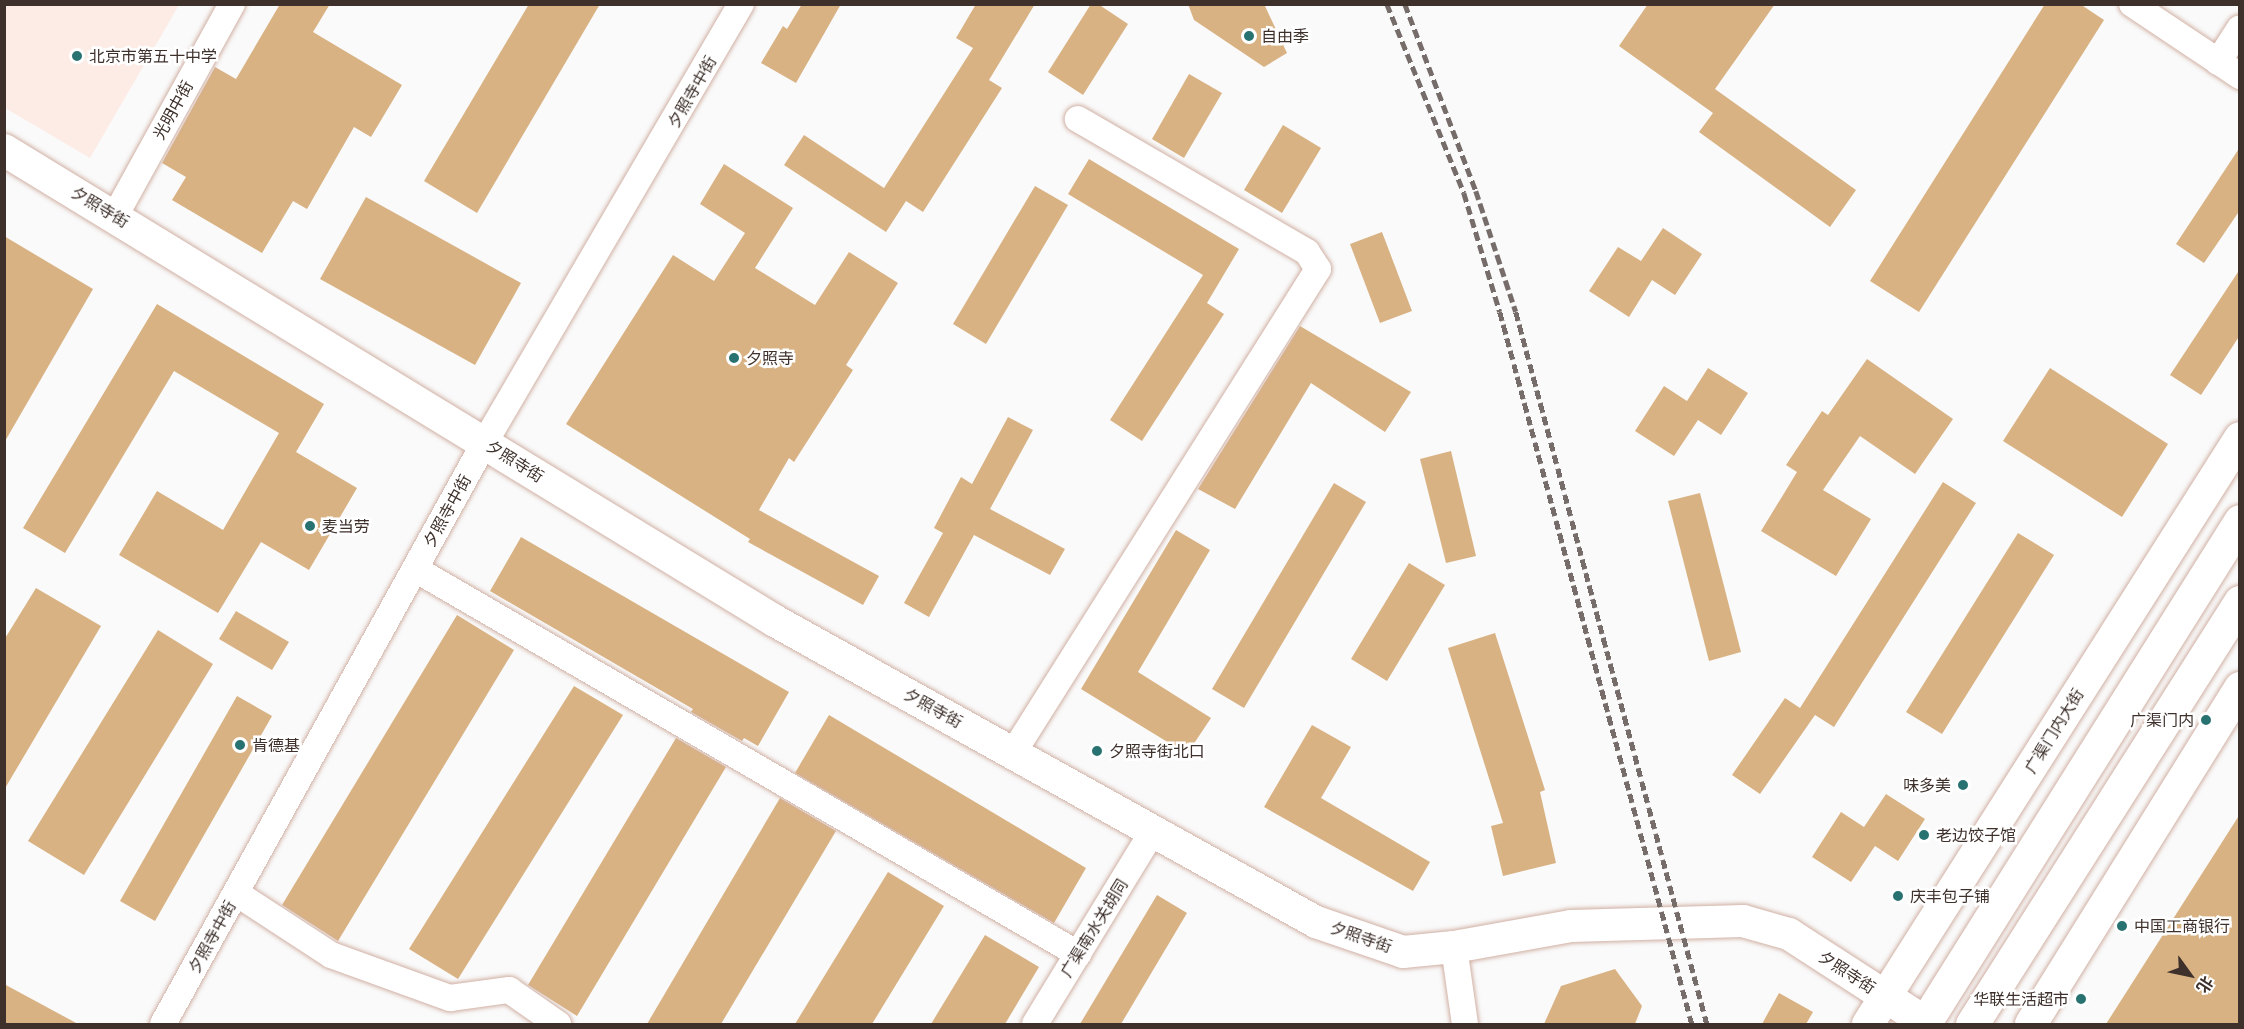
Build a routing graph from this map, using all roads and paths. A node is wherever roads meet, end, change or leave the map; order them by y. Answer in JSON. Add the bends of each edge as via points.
{"nodes":[{"id":1,"x":232,"y":4,"type":"edge"},
{"id":2,"x":741,"y":4,"type":"edge"},
{"id":3,"x":2132,"y":4,"type":"edge"},
{"id":4,"x":2240,"y":28,"type":"edge"},
{"id":5,"x":2218,"y":62,"type":"junction"},
{"id":6,"x":2240,"y":76,"type":"edge"},
{"id":7,"x":1078,"y":119,"type":"dead end"},
{"id":8,"x":4,"y":150,"type":"edge"},
{"id":9,"x":114,"y":216,"type":"junction"},
{"id":10,"x":2240,"y":438,"type":"edge"},
{"id":11,"x":485,"y":442,"type":"junction"},
{"id":12,"x":2240,"y":502,"type":"edge"},
{"id":13,"x":2235,"y":528,"type":"edge"},
{"id":14,"x":415,"y":569,"type":"junction"},
{"id":15,"x":2240,"y":602,"type":"edge"},
{"id":16,"x":2240,"y":688,"type":"edge"},
{"id":17,"x":1013,"y":753,"type":"junction"},
{"id":18,"x":1153,"y":831,"type":"junction"},
{"id":19,"x":236,"y":893,"type":"junction"},
{"id":20,"x":1454,"y":947,"type":"junction"},
{"id":21,"x":1078,"y":954,"type":"junction"},
{"id":22,"x":1886,"y":996,"type":"junction"},
{"id":23,"x":163,"y":1024,"type":"edge"},
{"id":24,"x":558,"y":1024,"type":"edge"},
{"id":25,"x":1035,"y":1024,"type":"edge"},
{"id":26,"x":1465,"y":1024,"type":"edge"},
{"id":27,"x":1868,"y":1024,"type":"edge"},
{"id":28,"x":1926,"y":1024,"type":"edge"},
{"id":29,"x":1972,"y":1024,"type":"edge"},
{"id":30,"x":2031,"y":1024,"type":"edge"}],
"edges":[{"from":1,"to":9,"type":"street","name":"光明中街"},
{"from":2,"to":11,"type":"street","name":"夕照寺中街"},
{"from":3,"to":5,"type":"street"},
{"from":4,"to":5,"type":"street"},
{"from":5,"to":6,"type":"street"},
{"from":7,"to":17,"type":"street","via":[[1306,252],[1318,269]]},
{"from":8,"to":9,"type":"street","name":"夕照寺街"},
{"from":9,"to":11,"type":"street","name":"夕照寺街"},
{"from":10,"to":22,"type":"street","name":"广渠门内大街"},
{"from":11,"to":14,"type":"street","name":"夕照寺中街"},
{"from":11,"to":17,"type":"street","name":"夕照寺街","via":[[775,621]]},
{"from":12,"to":13,"type":"main road"},
{"from":13,"to":28,"type":"main road"},
{"from":14,"to":19,"type":"street","name":"夕照寺中街"},
{"from":14,"to":21,"type":"street"},
{"from":15,"to":29,"type":"main road"},
{"from":16,"to":30,"type":"street"},
{"from":17,"to":18,"type":"street","name":"夕照寺街"},
{"from":18,"to":20,"type":"street","name":"夕照寺街","via":[[1316,922],[1403,951]]},
{"from":18,"to":21,"type":"street","name":"广渠南水关胡同"},
{"from":19,"to":23,"type":"street","name":"夕照寺中街"},
{"from":19,"to":24,"type":"street","via":[[331,955],[450,999],[508,990]]},
{"from":20,"to":22,"type":"street","name":"夕照寺街","via":[[1571,926],[1743,921],[1789,934]]},
{"from":20,"to":26,"type":"street"},
{"from":21,"to":25,"type":"street","name":"广渠南水关胡同"},
{"from":22,"to":27,"type":"street","name":"广渠门内大街"},
{"from":22,"to":28,"type":"street","name":"夕照寺街"}]}
